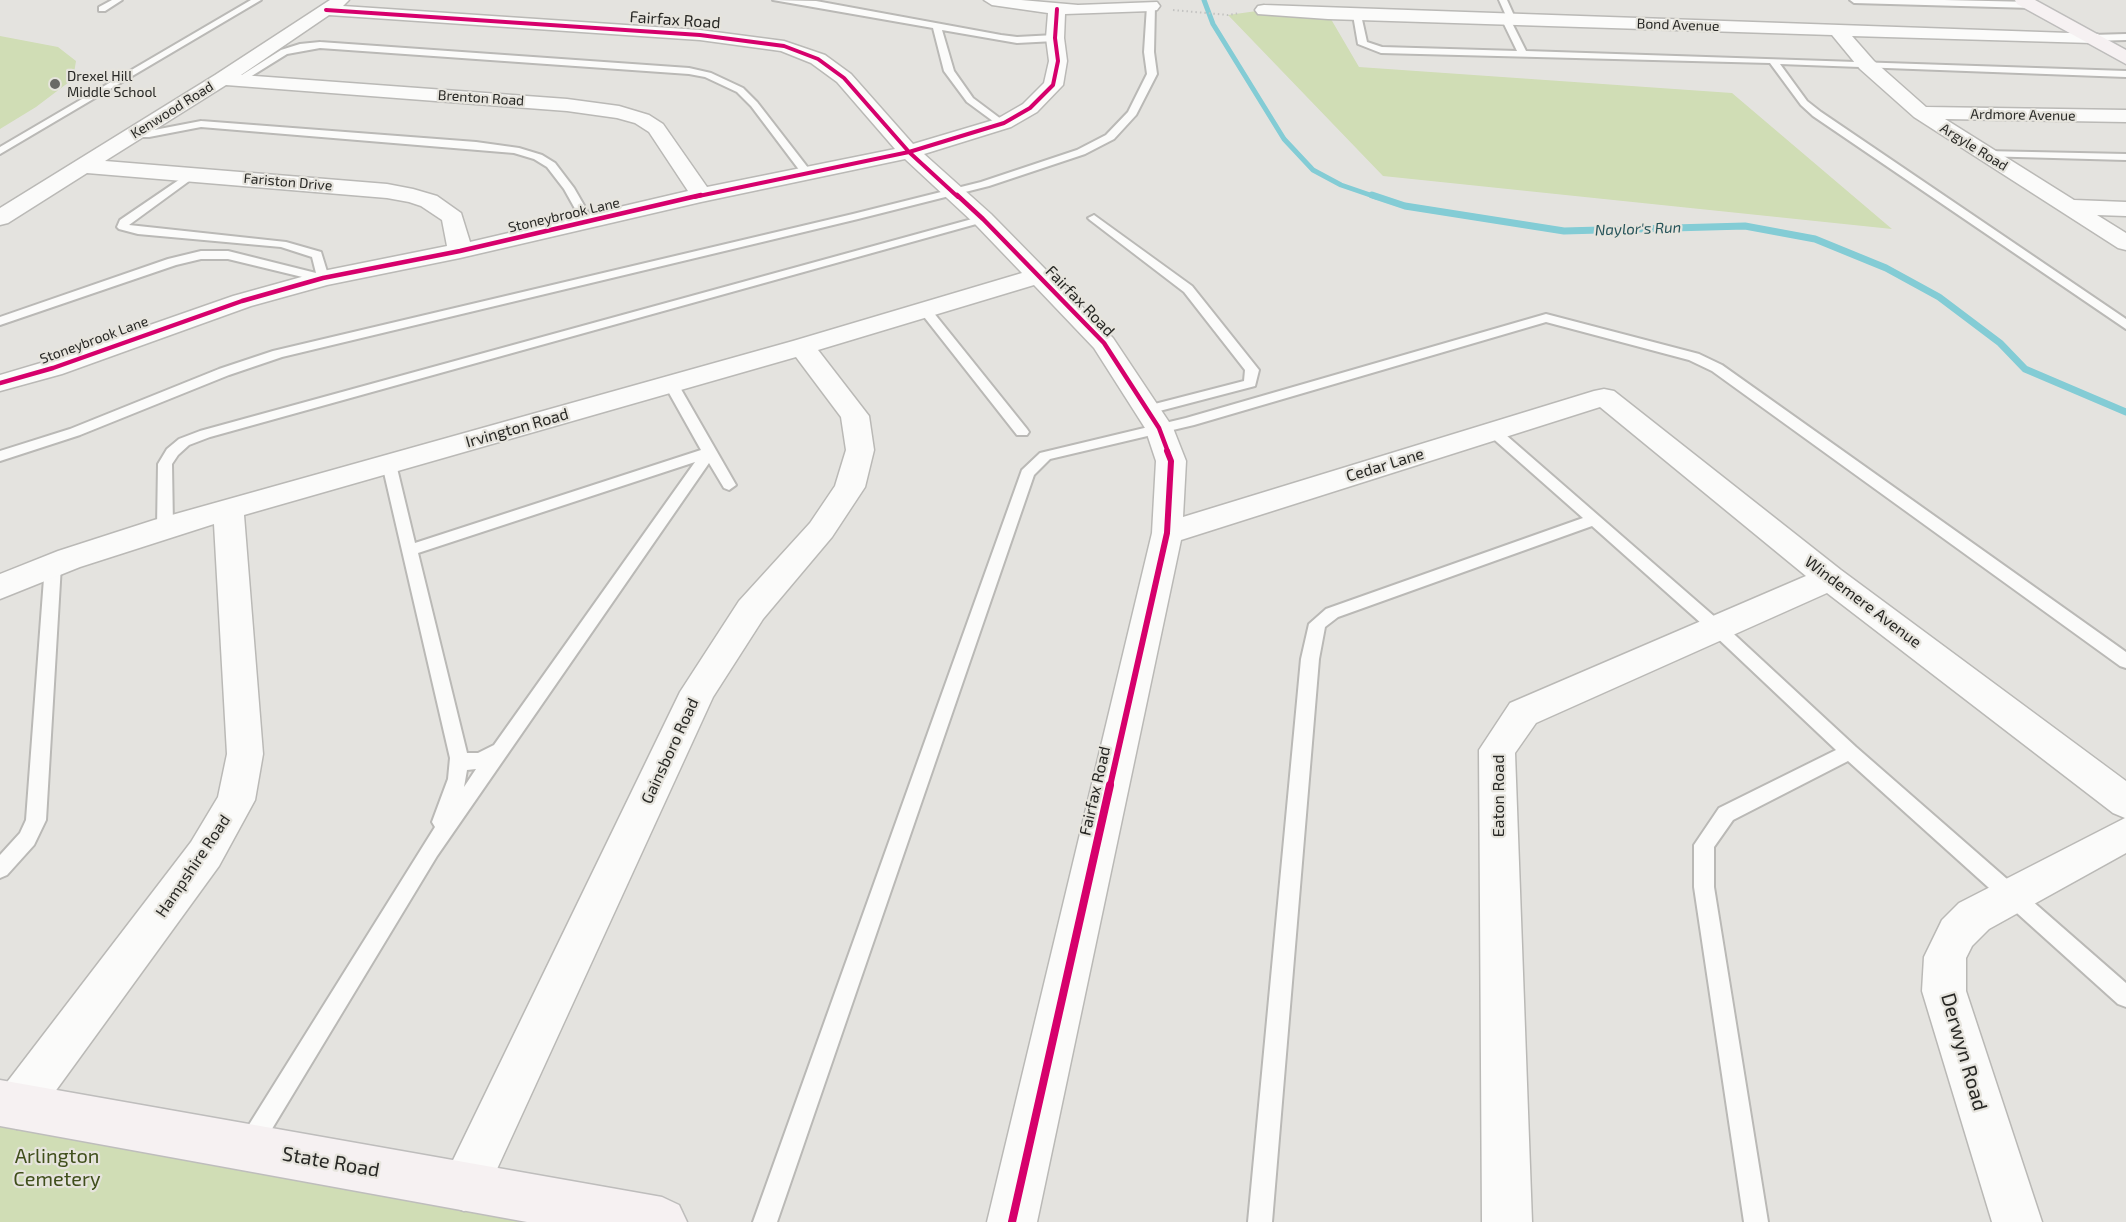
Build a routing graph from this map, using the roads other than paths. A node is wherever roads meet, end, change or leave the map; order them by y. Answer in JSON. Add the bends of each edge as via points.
{"nodes":[{"id":1,"x":118,"y":0,"type":"edge"},
{"id":2,"x":257,"y":0,"type":"edge"},
{"id":3,"x":777,"y":0,"type":"edge"},
{"id":4,"x":992,"y":0,"type":"edge"},
{"id":5,"x":1503,"y":0,"type":"edge"},
{"id":6,"x":1854,"y":0,"type":"edge"},
{"id":7,"x":2027,"y":3,"type":"edge"},
{"id":8,"x":1126,"y":4,"type":"edge"},
{"id":9,"x":334,"y":5,"type":"edge"},
{"id":10,"x":1151,"y":6,"type":"joint"},
{"id":11,"x":1275,"y":7,"type":"edge"},
{"id":12,"x":102,"y":9,"type":"dead end"},
{"id":13,"x":1057,"y":9,"type":"junction"},
{"id":14,"x":1357,"y":15,"type":"junction"},
{"id":15,"x":1509,"y":20,"type":"junction"},
{"id":16,"x":937,"y":26,"type":"junction"},
{"id":17,"x":1837,"y":30,"type":"junction"},
{"id":18,"x":2126,"y":37,"type":"edge"},
{"id":19,"x":1055,"y":38,"type":"junction"},
{"id":20,"x":2092,"y":38,"type":"junction"},
{"id":21,"x":1523,"y":54,"type":"junction"},
{"id":22,"x":2126,"y":58,"type":"edge"},
{"id":23,"x":1773,"y":61,"type":"junction"},
{"id":24,"x":1867,"y":65,"type":"junction"},
{"id":25,"x":2126,"y":74,"type":"edge"},
{"id":26,"x":230,"y":79,"type":"junction"},
{"id":27,"x":1921,"y":113,"type":"junction"},
{"id":28,"x":2126,"y":116,"type":"edge"},
{"id":29,"x":1001,"y":124,"type":"junction"},
{"id":30,"x":134,"y":134,"type":"junction"},
{"id":31,"x":0,"y":152,"type":"edge"},
{"id":32,"x":909,"y":152,"type":"junction"},
{"id":33,"x":1986,"y":154,"type":"junction"},
{"id":34,"x":2126,"y":157,"type":"edge"},
{"id":35,"x":83,"y":166,"type":"junction"},
{"id":36,"x":807,"y":173,"type":"junction"},
{"id":37,"x":192,"y":174,"type":"junction"},
{"id":38,"x":954,"y":192,"type":"junction"},
{"id":39,"x":701,"y":195,"type":"junction"},
{"id":40,"x":2069,"y":207,"type":"junction"},
{"id":41,"x":2126,"y":209,"type":"edge"},
{"id":42,"x":0,"y":218,"type":"edge"},
{"id":43,"x":1094,"y":218,"type":"dead end"},
{"id":44,"x":983,"y":219,"type":"junction"},
{"id":45,"x":588,"y":221,"type":"junction"},
{"id":46,"x":2126,"y":243,"type":"edge"},
{"id":47,"x":460,"y":251,"type":"junction"},
{"id":48,"x":1037,"y":276,"type":"junction"},
{"id":49,"x":323,"y":278,"type":"junction"},
{"id":50,"x":925,"y":310,"type":"junction"},
{"id":51,"x":0,"y":321,"type":"edge"},
{"id":52,"x":2126,"y":325,"type":"edge"},
{"id":53,"x":802,"y":346,"type":"junction"},
{"id":54,"x":0,"y":383,"type":"edge"},
{"id":55,"x":671,"y":384,"type":"junction"},
{"id":56,"x":1604,"y":398,"type":"joint"},
{"id":57,"x":1153,"y":419,"type":"junction"},
{"id":58,"x":1022,"y":432,"type":"dead end"},
{"id":59,"x":1494,"y":432,"type":"junction"},
{"id":60,"x":709,"y":452,"type":"junction"},
{"id":61,"x":0,"y":456,"type":"edge"},
{"id":62,"x":389,"y":465,"type":"junction"},
{"id":63,"x":729,"y":485,"type":"dead end"},
{"id":64,"x":228,"y":510,"type":"junction"},
{"id":65,"x":1594,"y":520,"type":"junction"},
{"id":66,"x":165,"y":527,"type":"junction"},
{"id":67,"x":1167,"y":533,"type":"junction"},
{"id":68,"x":410,"y":550,"type":"junction"},
{"id":69,"x":53,"y":565,"type":"junction"},
{"id":70,"x":1830,"y":578,"type":"junction"},
{"id":71,"x":0,"y":587,"type":"edge"},
{"id":72,"x":1717,"y":628,"type":"junction"},
{"id":73,"x":2126,"y":661,"type":"edge"},
{"id":74,"x":502,"y":748,"type":"junction"},
{"id":75,"x":1850,"y":752,"type":"junction"},
{"id":76,"x":459,"y":758,"type":"junction"},
{"id":77,"x":2126,"y":801,"type":"edge"},
{"id":78,"x":2126,"y":834,"type":"edge"},
{"id":79,"x":430,"y":850,"type":"junction"},
{"id":80,"x":0,"y":870,"type":"edge"},
{"id":81,"x":2011,"y":896,"type":"junction"},
{"id":82,"x":2126,"y":996,"type":"edge"},
{"id":83,"x":9,"y":1105,"type":"edge"},
{"id":84,"x":248,"y":1147,"type":"junction"},
{"id":85,"x":464,"y":1187,"type":"junction"},
{"id":86,"x":662,"y":1222,"type":"edge"},
{"id":87,"x":765,"y":1222,"type":"edge"},
{"id":88,"x":1012,"y":1222,"type":"edge"},
{"id":89,"x":1260,"y":1222,"type":"edge"},
{"id":90,"x":1506,"y":1222,"type":"edge"},
{"id":91,"x":1756,"y":1222,"type":"edge"},
{"id":92,"x":2016,"y":1222,"type":"edge"}],
"edges":[{"from":1,"to":12,"type":"lane"},
{"from":2,"to":31,"type":"lane"},
{"from":3,"to":16,"type":"lane"},
{"from":4,"to":13,"type":"street"},
{"from":5,"to":15,"type":"lane"},
{"from":6,"to":7,"type":"lane"},
{"from":7,"to":20,"type":"main road"},
{"from":8,"to":10,"type":"street"},
{"from":8,"to":13,"type":"street"},
{"from":9,"to":26,"type":"street","name":"Kenwood Road"},
{"from":9,"to":32,"type":"street","name":"Fairfax Road","via":[[700,35],[784,46],[818,59],[844,78]]},
{"from":10,"to":38,"type":"lane","via":[[1152,74],[1132,113],[1110,137],[1071,155]]},
{"from":11,"to":14,"type":"street","name":"Bond Avenue"},
{"from":13,"to":19,"type":"street","name":"Stoneybrook Lane"},
{"from":14,"to":15,"type":"street","name":"Bond Avenue"},
{"from":14,"to":21,"type":"lane","via":[[1363,44],[1371,48]]},
{"from":15,"to":17,"type":"street","name":"Bond Avenue"},
{"from":15,"to":21,"type":"lane"},
{"from":16,"to":19,"type":"lane","via":[[1017,40]]},
{"from":16,"to":29,"type":"lane","via":[[949,71],[970,100]]},
{"from":17,"to":20,"type":"street","name":"Bond Avenue"},
{"from":17,"to":24,"type":"street","name":"Argyle Road"},
{"from":18,"to":20,"type":"lane"},
{"from":19,"to":29,"type":"street","name":"Stoneybrook Lane","via":[[1058,61],[1053,85],[1030,108]]},
{"from":20,"to":22,"type":"main road"},
{"from":21,"to":23,"type":"lane"},
{"from":23,"to":24,"type":"lane"},
{"from":23,"to":52,"type":"lane","via":[[1817,114]]},
{"from":24,"to":25,"type":"lane"},
{"from":24,"to":27,"type":"street","name":"Argyle Road"},
{"from":26,"to":30,"type":"street","name":"Kenwood Road"},
{"from":26,"to":36,"type":"lane","via":[[284,52],[320,45],[689,71],[740,90]]},
{"from":26,"to":39,"type":"street","name":"Brenton Road","via":[[619,112],[656,128]]},
{"from":27,"to":28,"type":"street","name":"Ardmore Avenue"},
{"from":27,"to":33,"type":"street","name":"Argyle Road"},
{"from":29,"to":32,"type":"street","name":"Stoneybrook Lane"},
{"from":30,"to":35,"type":"street","name":"Kenwood Road"},
{"from":30,"to":45,"type":"lane","via":[[201,124],[515,150],[551,165]]},
{"from":32,"to":36,"type":"street","name":"Stoneybrook Lane"},
{"from":32,"to":38,"type":"street","name":"Fairfax Road"},
{"from":33,"to":34,"type":"lane"},
{"from":33,"to":40,"type":"street","name":"Argyle Road"},
{"from":35,"to":37,"type":"street","name":"Fariston Drive"},
{"from":35,"to":42,"type":"street","name":"Kenwood Road"},
{"from":36,"to":39,"type":"street","name":"Stoneybrook Lane"},
{"from":37,"to":47,"type":"street","name":"Fariston Drive","via":[[387,191],[429,201],[453,218]]},
{"from":37,"to":49,"type":"lane","via":[[124,222],[123,227],[291,246],[317,255]]},
{"from":38,"to":44,"type":"street","name":"Fairfax Road"},
{"from":38,"to":61,"type":"lane","via":[[278,354],[75,432]]},
{"from":39,"to":45,"type":"street","name":"Stoneybrook Lane"},
{"from":40,"to":41,"type":"street"},
{"from":40,"to":46,"type":"street","name":"Argyle Road"},
{"from":43,"to":57,"type":"lane","via":[[1188,289],[1252,370],[1250,383]]},
{"from":44,"to":48,"type":"street","name":"Fairfax Road"},
{"from":44,"to":66,"type":"lane","via":[[205,434],[184,442],[165,464]]},
{"from":45,"to":47,"type":"street","name":"Stoneybrook Lane"},
{"from":47,"to":49,"type":"street","name":"Stoneybrook Lane"},
{"from":48,"to":50,"type":"street","name":"Irvington Road"},
{"from":48,"to":57,"type":"street","name":"Fairfax Road","via":[[1104,343]]},
{"from":49,"to":51,"type":"lane","via":[[228,255],[201,255]]},
{"from":49,"to":54,"type":"street","name":"Stoneybrook Lane","via":[[242,301]]},
{"from":50,"to":53,"type":"street","name":"Irvington Road"},
{"from":50,"to":58,"type":"lane"},
{"from":53,"to":55,"type":"street","name":"Irvington Road"},
{"from":53,"to":85,"type":"street","name":"Gainsboro Road","via":[[855,416],[860,450],[850,487],[821,530],[752,610],[698,692]]},
{"from":55,"to":60,"type":"lane"},
{"from":55,"to":62,"type":"street","name":"Irvington Road"},
{"from":56,"to":59,"type":"street","name":"Cedar Lane"},
{"from":56,"to":70,"type":"street","name":"Windemere Avenue"},
{"from":57,"to":67,"type":"street","name":"Fairfax Road","via":[[1171,461]]},
{"from":57,"to":73,"type":"lane","via":[[1189,422],[1546,318],[1694,357],[1717,368]]},
{"from":57,"to":87,"type":"lane","via":[[1045,456],[1027,473]]},
{"from":59,"to":65,"type":"lane"},
{"from":59,"to":67,"type":"street","name":"Cedar Lane"},
{"from":60,"to":63,"type":"lane"},
{"from":60,"to":68,"type":"lane"},
{"from":60,"to":74,"type":"lane"},
{"from":62,"to":64,"type":"street","name":"Irvington Road"},
{"from":62,"to":68,"type":"lane"},
{"from":64,"to":66,"type":"street","name":"Irvington Road"},
{"from":64,"to":83,"type":"street","name":"Hampshire Road","via":[[245,754],[236,800],[205,854]]},
{"from":65,"to":72,"type":"lane"},
{"from":65,"to":89,"type":"lane","via":[[1332,613],[1317,624],[1310,659]]},
{"from":66,"to":69,"type":"street","name":"Irvington Road"},
{"from":67,"to":88,"type":"street","name":"Fairfax Road"},
{"from":68,"to":76,"type":"lane"},
{"from":69,"to":71,"type":"street","name":"Irvington Road"},
{"from":69,"to":80,"type":"lane","via":[[36,820],[27,838]]},
{"from":70,"to":72,"type":"street","name":"Eaton Road"},
{"from":70,"to":77,"type":"street","name":"Windemere Avenue"},
{"from":72,"to":75,"type":"lane"},
{"from":72,"to":90,"type":"street","name":"Eaton Road","via":[[1523,712],[1497,750]]},
{"from":74,"to":76,"type":"lane","via":[[483,760],[470,763]]},
{"from":74,"to":79,"type":"lane"},
{"from":75,"to":81,"type":"lane"},
{"from":75,"to":91,"type":"lane","via":[[1726,814],[1704,845],[1704,887]]},
{"from":76,"to":79,"type":"lane","via":[[451,800]]},
{"from":78,"to":81,"type":"street","name":"Derwyn Road"},
{"from":79,"to":84,"type":"lane"},
{"from":81,"to":82,"type":"lane"},
{"from":81,"to":92,"type":"street","name":"Derwyn Road","via":[[1974,916],[1957,933],[1945,957],[1944,991]]},
{"from":83,"to":84,"type":"main road","name":"State Road"},
{"from":84,"to":85,"type":"main road","name":"State Road"},
{"from":85,"to":86,"type":"main road","name":"State Road"}]}
